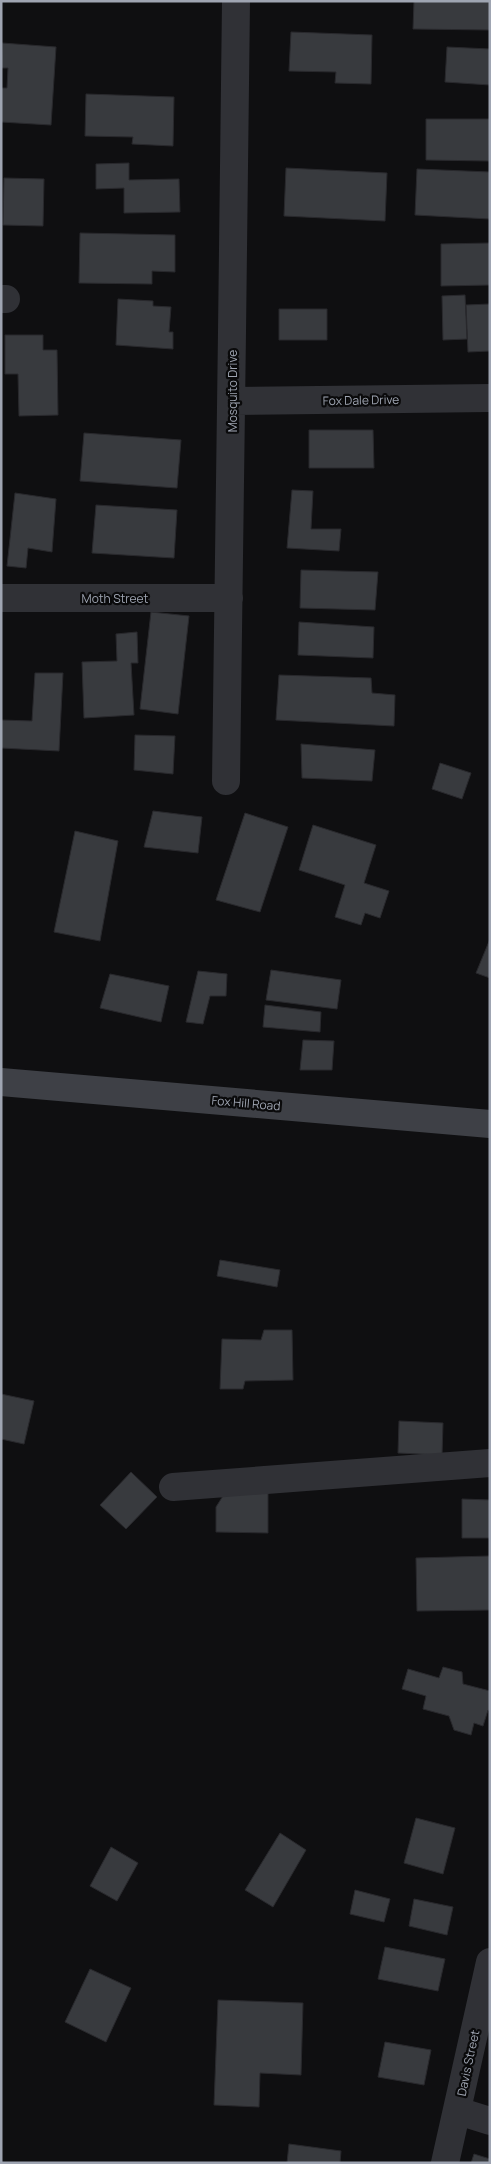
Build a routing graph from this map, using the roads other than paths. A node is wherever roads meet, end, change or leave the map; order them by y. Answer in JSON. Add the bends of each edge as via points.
{"nodes":[{"id":1,"x":236,"y":1,"type":"edge"},
{"id":2,"x":490,"y":398,"type":"edge"},
{"id":3,"x":232,"y":401,"type":"junction"},
{"id":4,"x":1,"y":598,"type":"edge"},
{"id":5,"x":229,"y":598,"type":"junction"},
{"id":6,"x":226,"y":781,"type":"dead end"},
{"id":7,"x":1,"y":1082,"type":"edge"},
{"id":8,"x":490,"y":1124,"type":"edge"},
{"id":9,"x":490,"y":1463,"type":"edge"},
{"id":10,"x":173,"y":1487,"type":"dead end"},
{"id":11,"x":490,"y":1962,"type":"edge"},
{"id":12,"x":458,"y":2111,"type":"junction"},
{"id":13,"x":490,"y":2121,"type":"edge"},
{"id":14,"x":445,"y":2163,"type":"edge"}],
"edges":[{"from":1,"to":3,"type":"street","name":"Mosquito Drive"},
{"from":2,"to":3,"type":"street","name":"Fox Dale Drive"},
{"from":3,"to":5,"type":"street","name":"Mosquito Drive"},
{"from":4,"to":5,"type":"street","name":"Moth Street"},
{"from":5,"to":6,"type":"street","name":"Mosquito Drive"},
{"from":7,"to":8,"type":"main road","name":"Fox Hill Road"},
{"from":9,"to":10,"type":"street"},
{"from":11,"to":12,"type":"street","name":"Davis Street"},
{"from":12,"to":13,"type":"street"},
{"from":12,"to":14,"type":"street","name":"Davis Street"}]}
